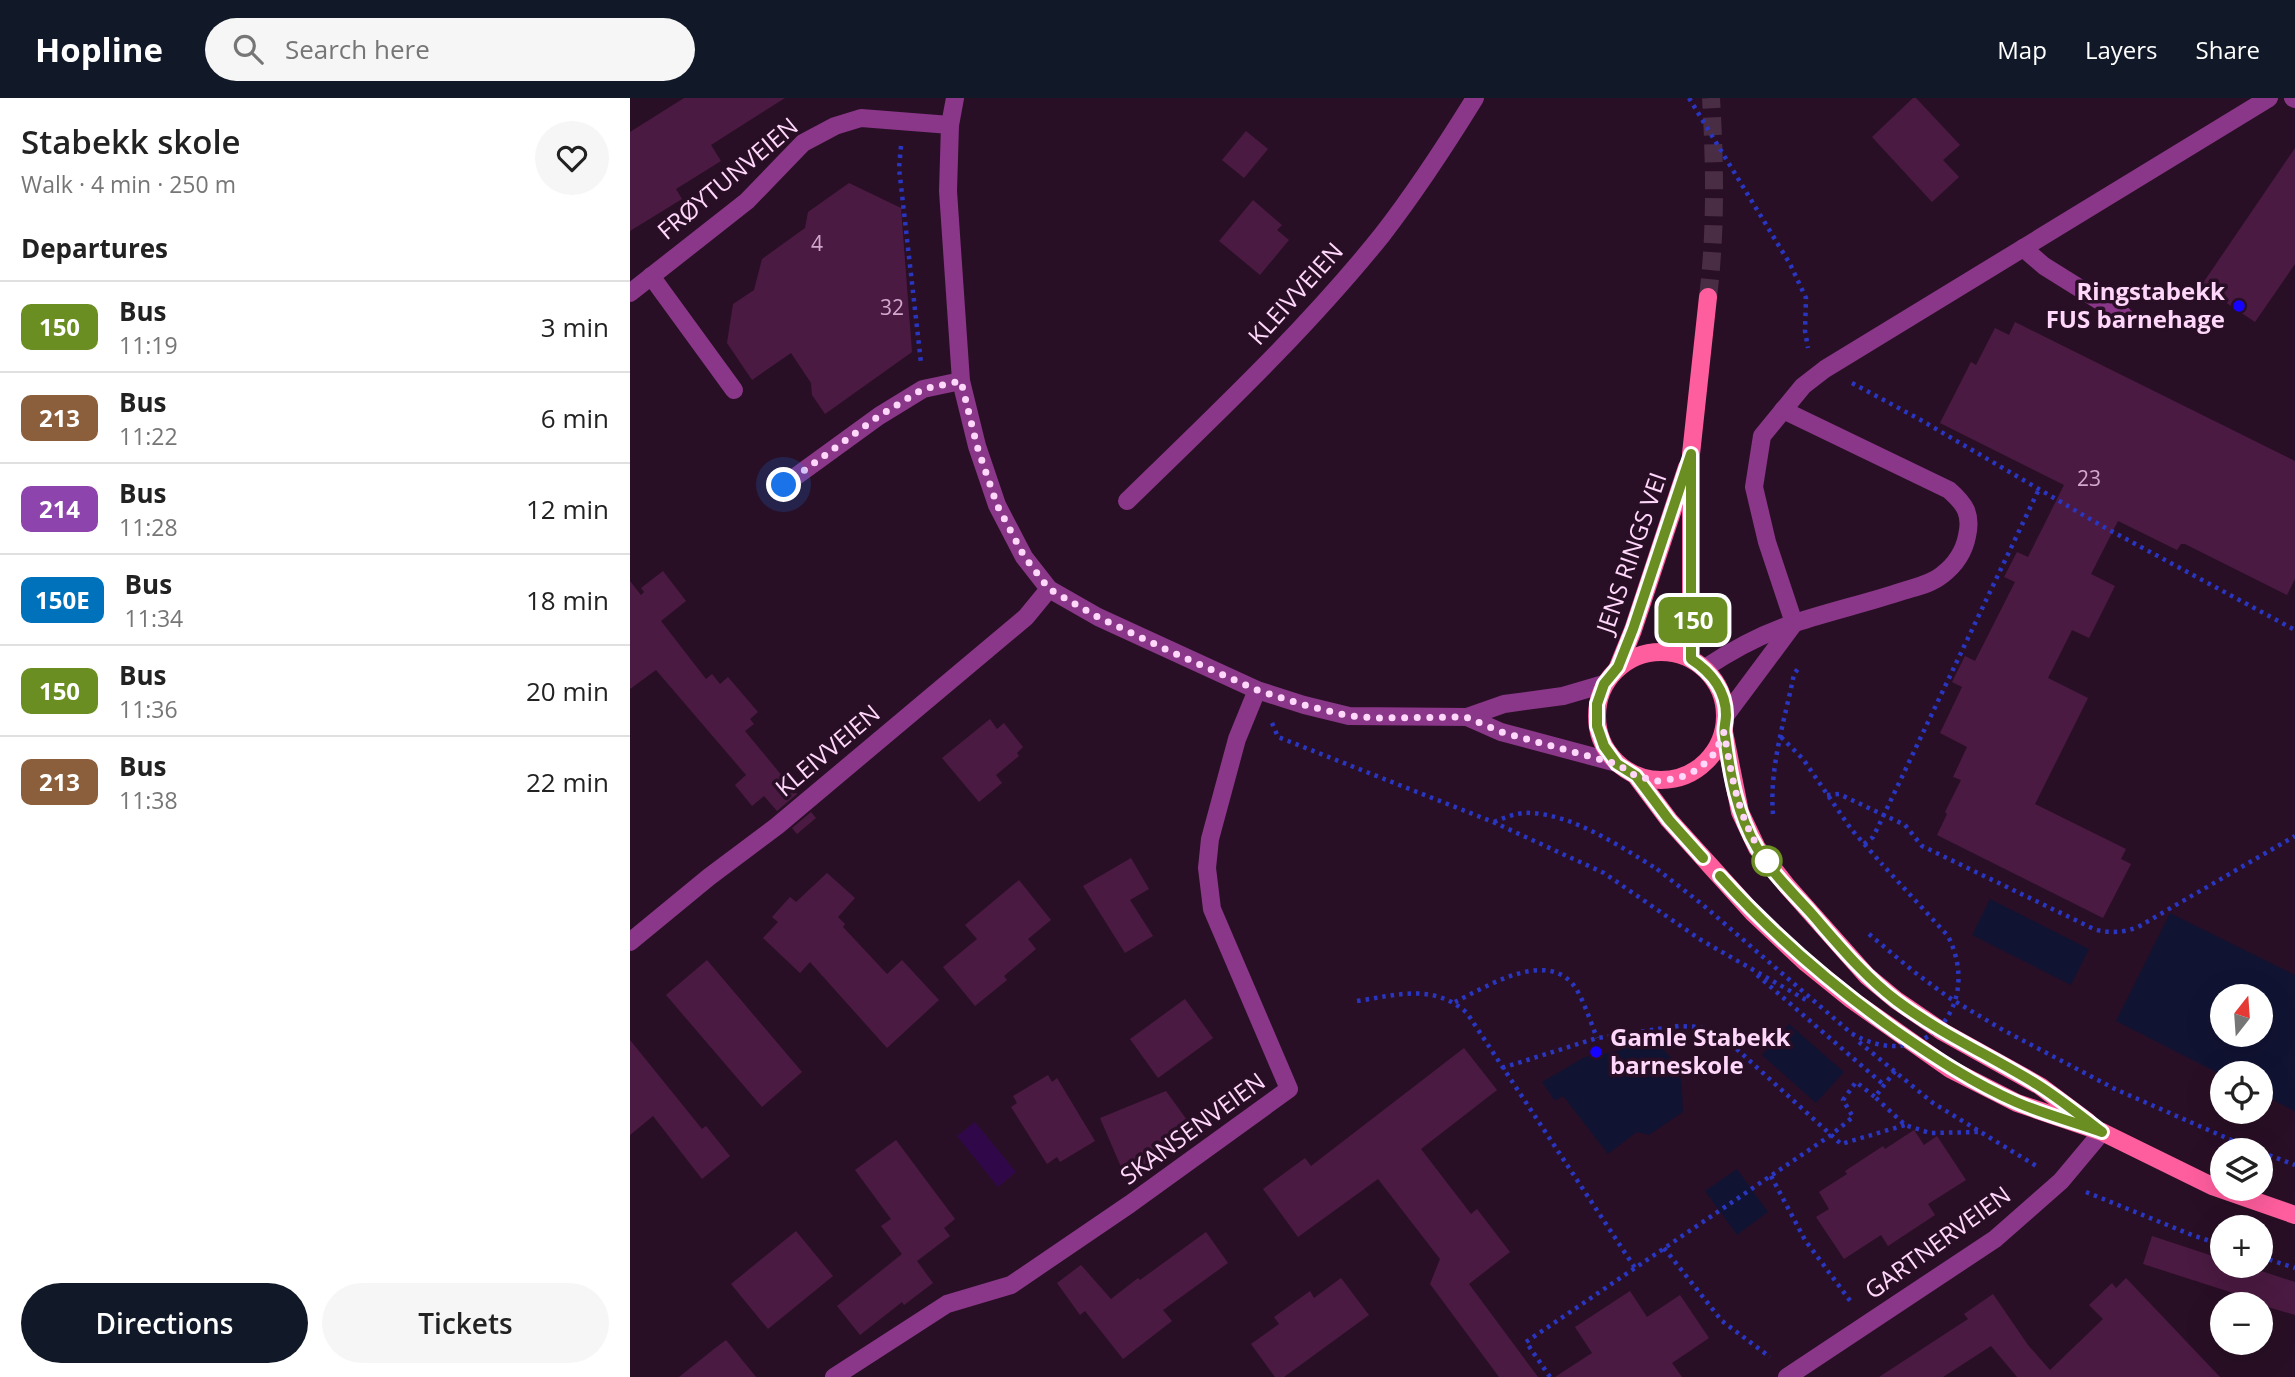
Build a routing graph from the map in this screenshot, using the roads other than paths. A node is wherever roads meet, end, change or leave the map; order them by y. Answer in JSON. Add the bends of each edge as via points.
{"nodes":[{"id":1,"x":955,"y":98,"type":"edge"},
{"id":2,"x":1475,"y":98,"type":"edge"},
{"id":3,"x":2269,"y":98,"type":"edge"},
{"id":4,"x":950,"y":125,"type":"junction"},
{"id":5,"x":2023,"y":248,"type":"junction"},
{"id":6,"x":651,"y":276,"type":"junction"},
{"id":7,"x":630,"y":293,"type":"edge"},
{"id":8,"x":1709,"y":297,"type":"tunnel mouth"},
{"id":9,"x":2124,"y":316,"type":"dead end"},
{"id":10,"x":961,"y":381,"type":"junction"},
{"id":11,"x":734,"y":390,"type":"dead end"},
{"id":12,"x":1783,"y":410,"type":"junction"},
{"id":13,"x":1691,"y":454,"type":"junction"},
{"id":14,"x":784,"y":485,"type":"dead end"},
{"id":15,"x":1127,"y":501,"type":"dead end"},
{"id":16,"x":1049,"y":589,"type":"junction"},
{"id":17,"x":1794,"y":623,"type":"junction"},
{"id":18,"x":1698,"y":664,"type":"junction"},
{"id":19,"x":1618,"y":667,"type":"junction"},
{"id":20,"x":1604,"y":684,"type":"junction"},
{"id":21,"x":1257,"y":690,"type":"junction"},
{"id":22,"x":1466,"y":717,"type":"junction"},
{"id":23,"x":1725,"y":724,"type":"junction"},
{"id":24,"x":1617,"y":764,"type":"junction"},
{"id":25,"x":1636,"y":776,"type":"junction"},
{"id":26,"x":630,"y":942,"type":"edge"},
{"id":27,"x":2102,"y":1132,"type":"junction"},
{"id":28,"x":2295,"y":1215,"type":"edge"},
{"id":29,"x":1790,"y":1375,"type":"edge"},
{"id":30,"x":834,"y":1377,"type":"edge"}],
"edges":[{"from":1,"to":4,"type":"street"},
{"from":2,"to":15,"type":"street","name":"KLEIVVEIEN","via":[[1435,164],[1381,235],[1269,362]]},
{"from":3,"to":5,"type":"street"},
{"from":4,"to":6,"type":"street","name":"FRØYTUNVEIEN","via":[[861,118],[835,126],[803,143],[747,201]]},
{"from":4,"to":10,"type":"street","via":[[948,191]]},
{"from":5,"to":9,"type":"street"},
{"from":5,"to":12,"type":"street","via":[[1825,369]]},
{"from":6,"to":7,"type":"street","name":"FRØYTUNVEIEN"},
{"from":6,"to":11,"type":"street"},
{"from":8,"to":13,"type":"main road","name":"JENS RINGS VEI"},
{"from":10,"to":14,"type":"street","via":[[923,389]]},
{"from":10,"to":16,"type":"street","via":[[997,505],[1024,556]]},
{"from":12,"to":17,"type":"street","via":[[1762,436],[1754,487]]},
{"from":12,"to":17,"type":"street","via":[[1938,484],[1969,513],[1966,544],[1940,577]]},
{"from":13,"to":18,"type":"main road","name":"JENS RINGS VEI"},
{"from":13,"to":19,"type":"main road","name":"JENS RINGS VEI"},
{"from":16,"to":21,"type":"street","via":[[1098,617]]},
{"from":16,"to":26,"type":"street","name":"KLEIVVEIEN","via":[[1026,617],[778,826]]},
{"from":17,"to":18,"type":"street"},
{"from":17,"to":23,"type":"street"},
{"from":18,"to":19,"type":"main road","via":[[1671,652],[1652,652]]},
{"from":18,"to":23,"type":"main road","via":[[1720,690]]},
{"from":19,"to":20,"type":"main road"},
{"from":20,"to":22,"type":"street","via":[[1563,696],[1504,704]]},
{"from":20,"to":24,"type":"main road","via":[[1597,704],[1597,726]]},
{"from":21,"to":22,"type":"street","via":[[1349,716]]},
{"from":21,"to":30,"type":"street","name":"SKANSENVEIEN","via":[[1237,739],[1210,839],[1207,868],[1212,909],[1289,1089],[1011,1285],[947,1304]]},
{"from":22,"to":24,"type":"street","via":[[1501,732]]},
{"from":23,"to":25,"type":"main road","via":[[1715,753],[1699,769],[1657,781]]},
{"from":23,"to":27,"type":"main road","via":[[1740,813],[1757,848],[1867,976],[1943,1032],[2040,1086]]},
{"from":24,"to":25,"type":"main road"},
{"from":25,"to":27,"type":"main road","via":[[1753,913],[1852,1000],[1950,1069],[2017,1103]]},
{"from":27,"to":28,"type":"main road","via":[[2212,1185]]},
{"from":27,"to":29,"type":"street","name":"GARTNERVEIEN","via":[[2061,1181],[1995,1239]]}]}
